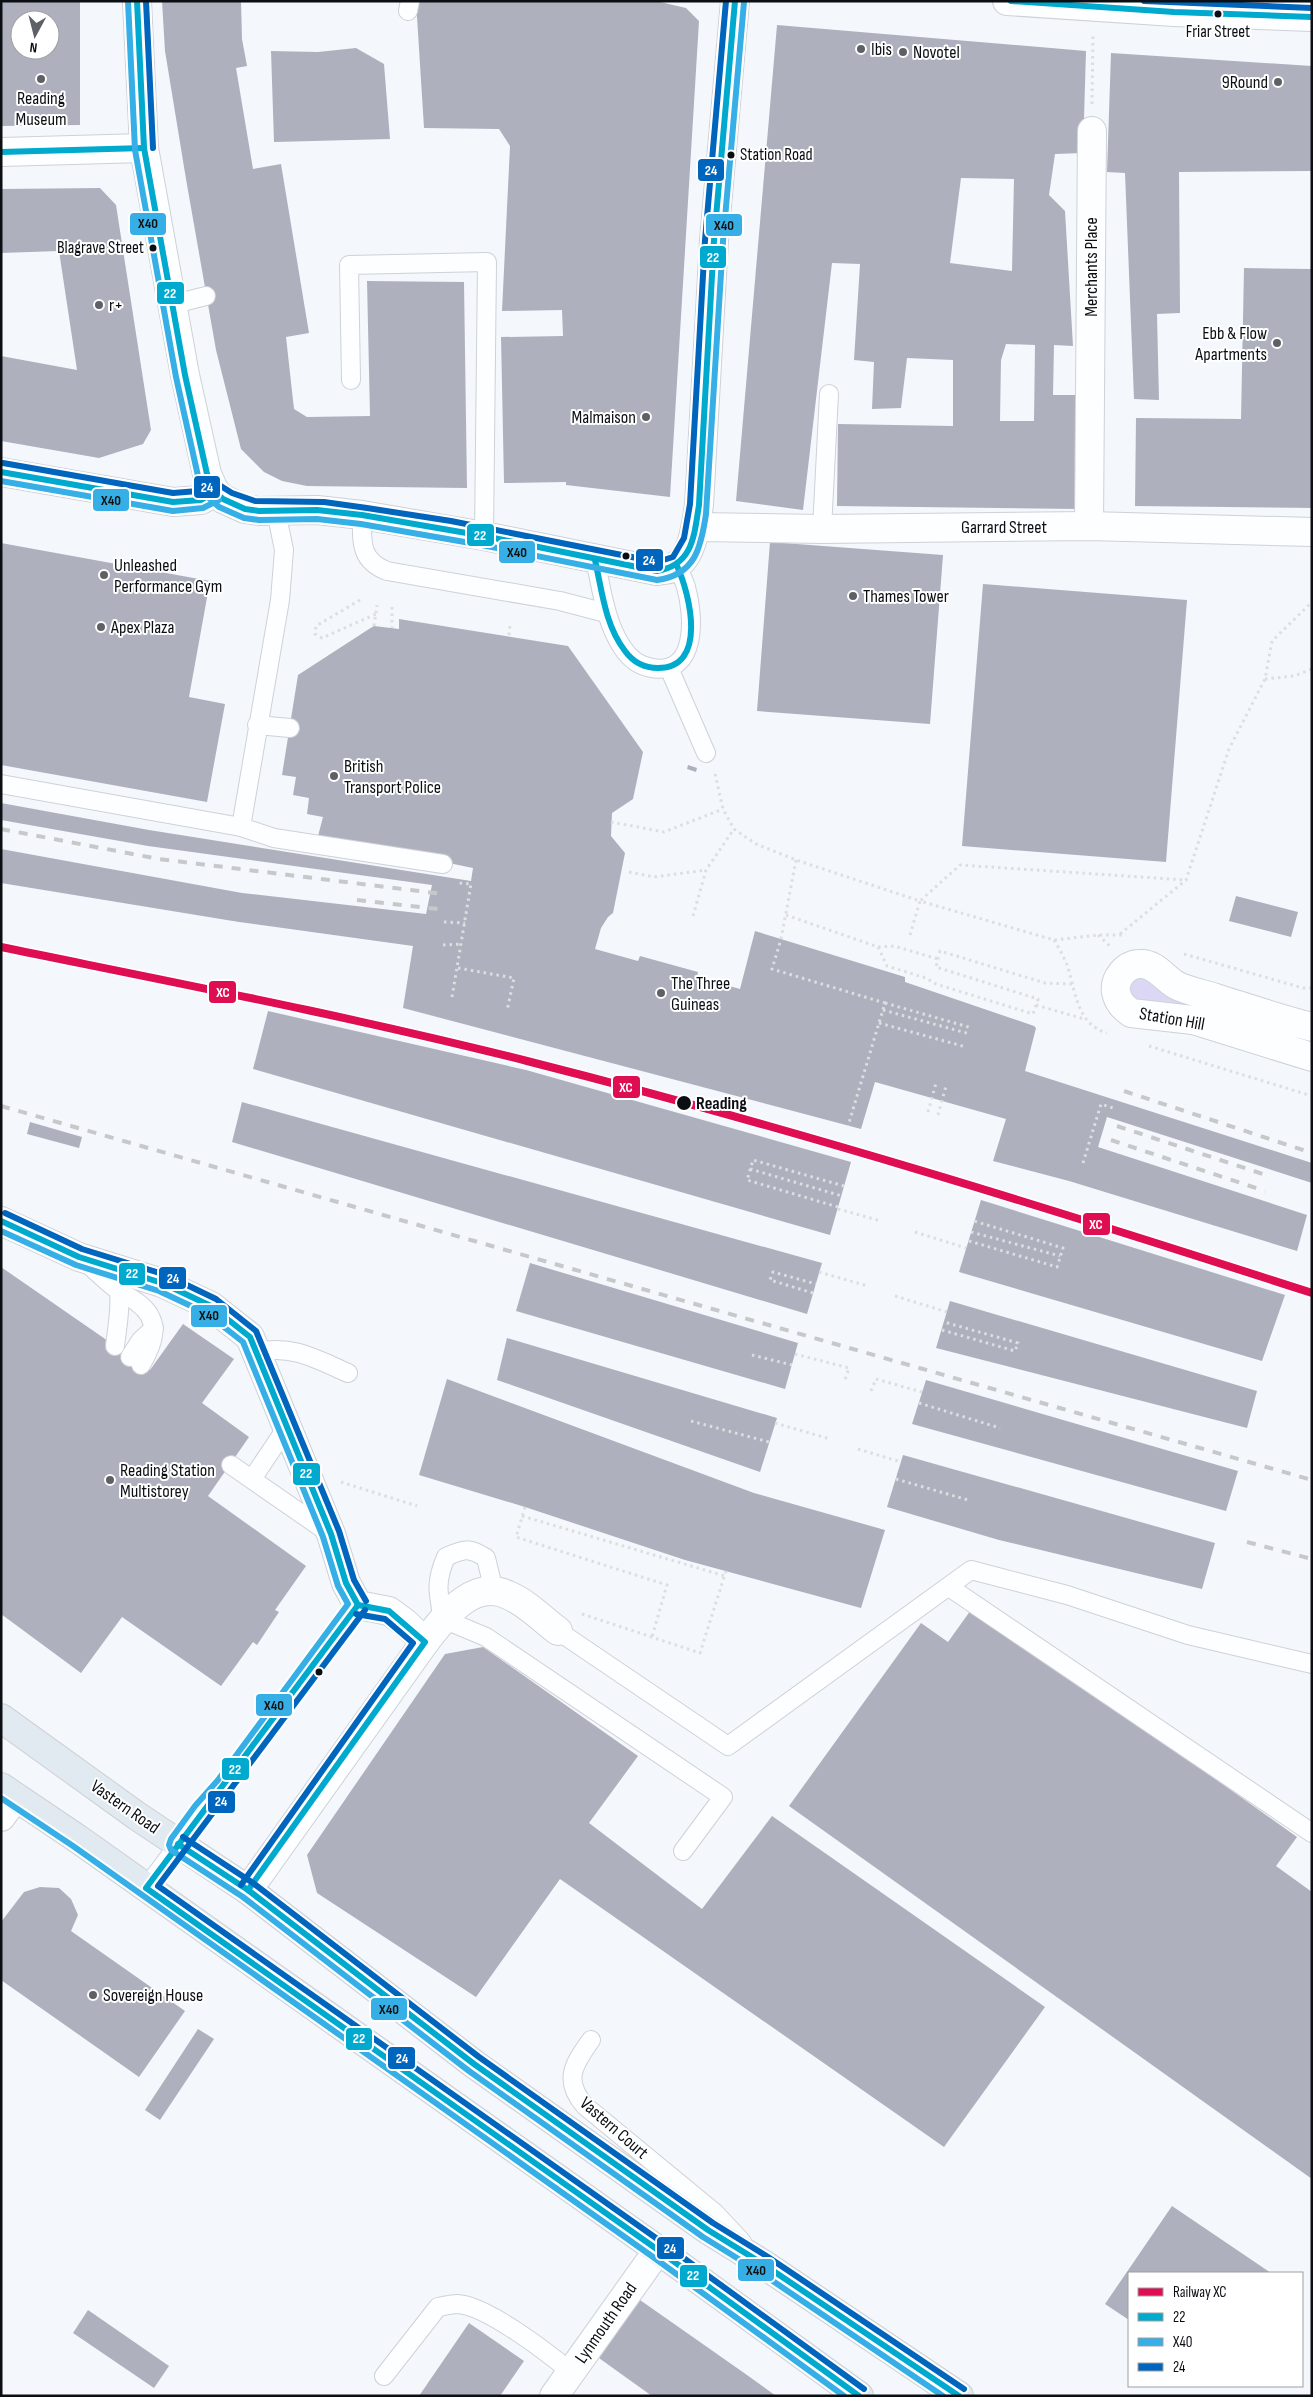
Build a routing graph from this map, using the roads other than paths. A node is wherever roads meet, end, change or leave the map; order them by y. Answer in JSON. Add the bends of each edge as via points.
{"nodes":[{"id":1,"x":137,"y":1,"type":"edge"},
{"id":2,"x":735,"y":1,"type":"edge"},
{"id":3,"x":1007,"y":1,"type":"edge"},
{"id":4,"x":1312,"y":17,"type":"edge"},
{"id":5,"x":1092,"y":131,"type":"road end"},
{"id":6,"x":144,"y":148,"type":"junction"},
{"id":7,"x":1,"y":152,"type":"edge"},
{"id":8,"x":206,"y":296,"type":"dead end"},
{"id":9,"x":174,"y":304,"type":"junction"},
{"id":10,"x":351,"y":380,"type":"dead end"},
{"id":11,"x":829,"y":394,"type":"dead end"},
{"id":12,"x":1,"y":472,"type":"edge"},
{"id":13,"x":215,"y":492,"type":"junction"},
{"id":14,"x":276,"y":512,"type":"junction"},
{"id":15,"x":362,"y":515,"type":"junction"},
{"id":16,"x":1089,"y":526,"type":"junction"},
{"id":17,"x":696,"y":527,"type":"junction"},
{"id":18,"x":822,"y":529,"type":"junction"},
{"id":19,"x":1312,"y":532,"type":"edge"},
{"id":20,"x":484,"y":536,"type":"junction"},
{"id":21,"x":595,"y":560,"type":"junction"},
{"id":22,"x":677,"y":566,"type":"junction"},
{"id":23,"x":606,"y":613,"type":"junction"},
{"id":24,"x":669,"y":668,"type":"junction"},
{"id":25,"x":257,"y":725,"type":"junction"},
{"id":26,"x":290,"y":728,"type":"dead end"},
{"id":27,"x":706,"y":753,"type":"dead end"},
{"id":28,"x":1,"y":784,"type":"edge"},
{"id":29,"x":241,"y":826,"type":"junction"},
{"id":30,"x":443,"y":864,"type":"dead end"},
{"id":31,"x":1312,"y":1027,"type":"edge"},
{"id":32,"x":1312,"y":1056,"type":"edge"},
{"id":33,"x":1,"y":1221,"type":"edge"},
{"id":34,"x":79,"y":1257,"type":"junction"},
{"id":35,"x":119,"y":1291,"type":"junction"},
{"id":36,"x":258,"y":1352,"type":"junction"},
{"id":37,"x":348,"y":1372,"type":"dead end"},
{"id":38,"x":286,"y":1427,"type":"junction"},
{"id":39,"x":230,"y":1465,"type":"dead end"},
{"id":40,"x":252,"y":1480,"type":"junction"},
{"id":41,"x":331,"y":1534,"type":"junction"},
{"id":42,"x":949,"y":1587,"type":"junction"},
{"id":43,"x":494,"y":1591,"type":"junction"},
{"id":44,"x":358,"y":1605,"type":"junction"},
{"id":45,"x":443,"y":1619,"type":"junction"},
{"id":46,"x":558,"y":1631,"type":"joint"},
{"id":47,"x":425,"y":1642,"type":"junction"},
{"id":48,"x":1312,"y":1664,"type":"edge"},
{"id":49,"x":1,"y":1718,"type":"edge"},
{"id":50,"x":6,"y":1801,"type":"edge"},
{"id":51,"x":1312,"y":1832,"type":"edge"},
{"id":52,"x":178,"y":1844,"type":"junction"},
{"id":53,"x":683,"y":1851,"type":"dead end"},
{"id":54,"x":146,"y":1888,"type":"junction"},
{"id":55,"x":248,"y":1890,"type":"junction"},
{"id":56,"x":591,"y":2040,"type":"dead end"},
{"id":57,"x":658,"y":2250,"type":"junction"},
{"id":58,"x":763,"y":2264,"type":"junction"},
{"id":59,"x":571,"y":2372,"type":"junction"},
{"id":60,"x":384,"y":2376,"type":"dead end"},
{"id":61,"x":554,"y":2396,"type":"edge"},
{"id":62,"x":859,"y":2396,"type":"edge"},
{"id":63,"x":959,"y":2396,"type":"edge"}],
"edges":[{"from":1,"to":6,"type":"street"},
{"from":2,"to":17,"type":"street","via":[[714,240]]},
{"from":3,"to":4,"type":"street"},
{"from":5,"to":16,"type":"street","name":"Merchants Place"},
{"from":6,"to":7,"type":"street"},
{"from":6,"to":9,"type":"street"},
{"from":8,"to":9,"type":"lane"},
{"from":9,"to":13,"type":"street","via":[[185,374],[207,474]]},
{"from":10,"to":20,"type":"lane","via":[[349,265],[487,262]]},
{"from":11,"to":18,"type":"lane"},
{"from":12,"to":13,"type":"street","via":[[173,502],[201,500]]},
{"from":13,"to":14,"type":"street","via":[[244,509]]},
{"from":14,"to":15,"type":"street","via":[[317,510]]},
{"from":14,"to":25,"type":"lane","via":[[284,550],[280,600]]},
{"from":15,"to":20,"type":"street"},
{"from":15,"to":23,"type":"lane","via":[[366,555],[376,566],[387,571],[560,601]]},
{"from":16,"to":18,"type":"street","name":"Garrard Street"},
{"from":16,"to":19,"type":"street","name":"Garrard Street"},
{"from":17,"to":18,"type":"street","name":"Garrard Street"},
{"from":17,"to":22,"type":"street","via":[[685,556]]},
{"from":20,"to":21,"type":"street"},
{"from":21,"to":22,"type":"street","via":[[657,571]]},
{"from":21,"to":23,"type":"lane"},
{"from":22,"to":24,"type":"lane","via":[[686,585],[691,626],[687,652]]},
{"from":23,"to":24,"type":"lane","via":[[614,633],[631,658],[648,668]]},
{"from":24,"to":27,"type":"lane"},
{"from":25,"to":26,"type":"lane"},
{"from":25,"to":29,"type":"lane"},
{"from":28,"to":29,"type":"lane"},
{"from":29,"to":30,"type":"lane","via":[[274,838]]},
{"from":31,"to":32,"type":"street","name":"Station Hill","via":[[1177,986],[1151,965],[1131,965],[1117,979],[1117,999],[1131,1012],[1193,1020]]},
{"from":33,"to":34,"type":"street"},
{"from":34,"to":35,"type":"lane"},
{"from":34,"to":36,"type":"street","via":[[162,1283],[211,1306],[250,1337]]},
{"from":35,"to":35,"type":"lane","via":[[121,1309],[117,1322],[123,1352],[152,1346],[154,1328],[150,1316],[139,1303]]},
{"from":36,"to":37,"type":"lane","via":[[285,1349]]},
{"from":36,"to":38,"type":"street"},
{"from":38,"to":40,"type":"lane"},
{"from":38,"to":41,"type":"street"},
{"from":39,"to":40,"type":"lane"},
{"from":40,"to":41,"type":"lane"},
{"from":41,"to":44,"type":"street","via":[[346,1583]]},
{"from":42,"to":46,"type":"lane","via":[[728,1746]]},
{"from":42,"to":48,"type":"lane","via":[[971,1570],[1067,1595],[1188,1635]]},
{"from":42,"to":51,"type":"lane"},
{"from":43,"to":45,"type":"street","via":[[460,1601]]},
{"from":43,"to":45,"type":"lane","via":[[486,1558],[474,1550],[460,1550],[446,1557],[437,1587]]},
{"from":43,"to":46,"type":"street","via":[[519,1601]]},
{"from":44,"to":47,"type":"street","via":[[389,1611]]},
{"from":44,"to":52,"type":"lane","via":[[225,1786]]},
{"from":45,"to":47,"type":"street"},
{"from":45,"to":53,"type":"lane","via":[[486,1637],[723,1796]]},
{"from":47,"to":55,"type":"street"},
{"from":49,"to":52,"type":"main road","name":"Vastern Road"},
{"from":50,"to":54,"type":"main road"},
{"from":52,"to":54,"type":"lane"},
{"from":52,"to":55,"type":"main road","name":"Vastern Road"},
{"from":54,"to":57,"type":"main road"},
{"from":55,"to":58,"type":"main road","name":"Vastern Road","via":[[474,2064],[708,2230]]},
{"from":56,"to":58,"type":"lane","name":"Vastern Court","via":[[572,2075],[576,2096],[716,2213]]},
{"from":57,"to":59,"type":"street","name":"Lynmouth Road"},
{"from":57,"to":62,"type":"main road"},
{"from":58,"to":63,"type":"main road","name":"Vastern Road"},
{"from":59,"to":60,"type":"lane","via":[[536,2342],[474,2308],[458,2304],[438,2308]]},
{"from":59,"to":61,"type":"street","name":"Lynmouth Road"}]}
